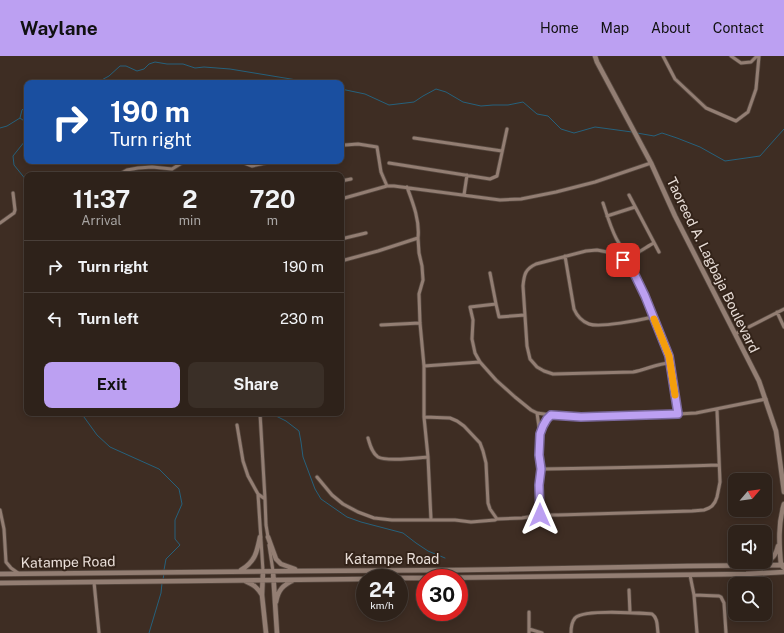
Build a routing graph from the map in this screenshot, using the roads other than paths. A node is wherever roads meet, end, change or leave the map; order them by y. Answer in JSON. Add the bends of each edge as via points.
{"nodes":[{"id":1,"x":595,"y":56,"type":"edge"},
{"id":2,"x":663,"y":56,"type":"edge"},
{"id":3,"x":731,"y":56,"type":"edge"},
{"id":4,"x":758,"y":56,"type":"edge"},
{"id":5,"x":507,"y":129,"type":"dead end"},
{"id":6,"x":414,"y":138,"type":"dead end"},
{"id":7,"x":344,"y":144,"type":"edge"},
{"id":8,"x":502,"y":151,"type":"junction"},
{"id":9,"x":389,"y":163,"type":"dead end"},
{"id":10,"x":651,"y":163,"type":"junction"},
{"id":11,"x":180,"y":164,"type":"edge"},
{"id":12,"x":247,"y":164,"type":"edge"},
{"id":13,"x":261,"y":164,"type":"edge"},
{"id":14,"x":126,"y":170,"type":"joint"},
{"id":15,"x":123,"y":172,"type":"edge"},
{"id":16,"x":467,"y":175,"type":"junction"},
{"id":17,"x":351,"y":179,"type":"dead end"},
{"id":18,"x":344,"y":180,"type":"edge"},
{"id":19,"x":387,"y":186,"type":"junction"},
{"id":20,"x":407,"y":187,"type":"junction"},
{"id":21,"x":13,"y":193,"type":"dead end"},
{"id":22,"x":464,"y":195,"type":"junction"},
{"id":23,"x":629,"y":195,"type":"dead end"},
{"id":24,"x":344,"y":198,"type":"edge"},
{"id":25,"x":603,"y":203,"type":"dead end"},
{"id":26,"x":635,"y":206,"type":"junction"},
{"id":27,"x":607,"y":216,"type":"junction"},
{"id":28,"x":0,"y":223,"type":"edge"},
{"id":29,"x":366,"y":233,"type":"dead end"},
{"id":30,"x":344,"y":238,"type":"edge"},
{"id":31,"x":418,"y":238,"type":"junction"},
{"id":32,"x":654,"y":243,"type":"junction"},
{"id":33,"x":625,"y":250,"type":"junction"},
{"id":34,"x":659,"y":252,"type":"dead end"},
{"id":35,"x":565,"y":256,"type":"junction"},
{"id":36,"x":344,"y":260,"type":"edge"},
{"id":37,"x":623,"y":260,"type":"junction"},
{"id":38,"x":490,"y":273,"type":"dead end"},
{"id":39,"x":496,"y":304,"type":"junction"},
{"id":40,"x":784,"y":309,"type":"edge"},
{"id":41,"x":778,"y":312,"type":"junction"},
{"id":42,"x":525,"y":315,"type":"junction"},
{"id":43,"x":654,"y":317,"type":"junction"},
{"id":44,"x":420,"y":322,"type":"junction"},
{"id":45,"x":381,"y":325,"type":"dead end"},
{"id":46,"x":784,"y":327,"type":"edge"},
{"id":47,"x":735,"y":334,"type":"junction"},
{"id":48,"x":480,"y":362,"type":"junction"},
{"id":49,"x":671,"y":363,"type":"junction"},
{"id":50,"x":424,"y":366,"type":"junction"},
{"id":51,"x":766,"y":399,"type":"junction"},
{"id":52,"x":717,"y":410,"type":"junction"},
{"id":53,"x":537,"y":413,"type":"junction"},
{"id":54,"x":678,"y":414,"type":"junction"},
{"id":55,"x":551,"y":415,"type":"junction"},
{"id":56,"x":260,"y":416,"type":"edge"},
{"id":57,"x":424,"y":417,"type":"junction"},
{"id":58,"x":238,"y":425,"type":"dead end"},
{"id":59,"x":540,"y":434,"type":"junction"},
{"id":60,"x":368,"y":438,"type":"dead end"},
{"id":61,"x":428,"y":457,"type":"junction"},
{"id":62,"x":719,"y":465,"type":"junction"},
{"id":63,"x":541,"y":469,"type":"junction"},
{"id":64,"x":317,"y":477,"type":"dead end"},
{"id":65,"x":784,"y":492,"type":"edge"},
{"id":66,"x":258,"y":494,"type":"junction"},
{"id":67,"x":265,"y":499,"type":"junction"},
{"id":68,"x":784,"y":504,"type":"edge"},
{"id":69,"x":0,"y":510,"type":"edge"},
{"id":70,"x":540,"y":515,"type":"junction"},
{"id":71,"x":497,"y":519,"type":"junction"},
{"id":72,"x":431,"y":520,"type":"junction"},
{"id":73,"x":260,"y":537,"type":"junction"},
{"id":74,"x":268,"y":537,"type":"junction"},
{"id":75,"x":779,"y":540,"type":"junction"},
{"id":76,"x":772,"y":559,"type":"edge"},
{"id":77,"x":728,"y":566,"type":"edge"},
{"id":78,"x":772,"y":566,"type":"edge"},
{"id":79,"x":783,"y":567,"type":"edge"},
{"id":80,"x":301,"y":570,"type":"junction"},
{"id":81,"x":263,"y":571,"type":"junction"},
{"id":82,"x":272,"y":571,"type":"junction"},
{"id":83,"x":239,"y":572,"type":"junction"},
{"id":84,"x":776,"y":572,"type":"junction"},
{"id":85,"x":784,"y":572,"type":"edge"},
{"id":86,"x":0,"y":574,"type":"edge"},
{"id":87,"x":18,"y":574,"type":"junction"},
{"id":88,"x":690,"y":575,"type":"junction"},
{"id":89,"x":468,"y":578,"type":"edge"},
{"id":90,"x":273,"y":579,"type":"junction"},
{"id":91,"x":295,"y":579,"type":"junction"},
{"id":92,"x":356,"y":579,"type":"edge"},
{"id":93,"x":244,"y":580,"type":"junction"},
{"id":94,"x":262,"y":580,"type":"junction"},
{"id":95,"x":94,"y":582,"type":"junction"},
{"id":96,"x":0,"y":583,"type":"edge"},
{"id":97,"x":629,"y":590,"type":"dead end"},
{"id":98,"x":262,"y":595,"type":"junction"},
{"id":99,"x":694,"y":595,"type":"junction"},
{"id":100,"x":275,"y":610,"type":"junction"},
{"id":101,"x":529,"y":612,"type":"dead end"},
{"id":102,"x":630,"y":613,"type":"junction"},
{"id":103,"x":529,"y":631,"type":"edge"},
{"id":104,"x":99,"y":633,"type":"edge"},
{"id":105,"x":266,"y":633,"type":"edge"},
{"id":106,"x":277,"y":633,"type":"edge"},
{"id":107,"x":542,"y":633,"type":"edge"},
{"id":108,"x":572,"y":633,"type":"edge"},
{"id":109,"x":658,"y":633,"type":"edge"},
{"id":110,"x":697,"y":633,"type":"edge"},
{"id":111,"x":726,"y":633,"type":"edge"}],
"edges":[{"from":1,"to":10,"type":"main road","name":"Taoreed A. Lagbaja Boulevard"},
{"from":2,"to":4,"type":"street","via":[[675,80],[706,108],[736,121],[748,112],[756,89]]},
{"from":3,"to":4,"type":"street","via":[[741,63],[751,62]]},
{"from":5,"to":8,"type":"street"},
{"from":6,"to":8,"type":"street"},
{"from":7,"to":19,"type":"street","via":[[376,147]]},
{"from":8,"to":16,"type":"street","via":[[497,176],[490,179]]},
{"from":9,"to":16,"type":"street"},
{"from":10,"to":22,"type":"street","via":[[596,182],[521,199],[500,200]]},
{"from":10,"to":47,"type":"main road","name":"Taoreed A. Lagbaja Boulevard","via":[[674,216]]},
{"from":11,"to":14,"type":"street","via":[[172,169],[152,167]]},
{"from":12,"to":13,"type":"street"},
{"from":14,"to":15,"type":"street"},
{"from":16,"to":22,"type":"street"},
{"from":17,"to":18,"type":"street"},
{"from":19,"to":20,"type":"street"},
{"from":19,"to":24,"type":"street"},
{"from":20,"to":22,"type":"street"},
{"from":20,"to":31,"type":"street","via":[[416,215]]},
{"from":21,"to":28,"type":"street","via":[[14,213]]},
{"from":23,"to":26,"type":"street"},
{"from":25,"to":27,"type":"street"},
{"from":26,"to":27,"type":"street"},
{"from":26,"to":32,"type":"street"},
{"from":27,"to":33,"type":"street","via":[[616,240]]},
{"from":29,"to":30,"type":"street"},
{"from":31,"to":36,"type":"street"},
{"from":31,"to":44,"type":"street","via":[[423,280],[419,294]]},
{"from":32,"to":33,"type":"street","via":[[634,254]]},
{"from":32,"to":34,"type":"street"},
{"from":33,"to":37,"type":"street"},
{"from":35,"to":37,"type":"street","via":[[597,250],[612,253]]},
{"from":35,"to":42,"type":"street","via":[[536,264],[526,272],[522,286]]},
{"from":35,"to":43,"type":"street","via":[[574,309],[581,320],[597,325]]},
{"from":37,"to":43,"type":"street","via":[[632,269]]},
{"from":38,"to":39,"type":"street"},
{"from":39,"to":42,"type":"street","via":[[499,317]]},
{"from":39,"to":48,"type":"street","via":[[470,307],[473,320],[472,339]]},
{"from":40,"to":41,"type":"street"},
{"from":41,"to":46,"type":"street"},
{"from":41,"to":47,"type":"street"},
{"from":42,"to":49,"type":"street","via":[[530,359],[537,367],[553,374],[633,372],[656,364]]},
{"from":43,"to":49,"type":"street"},
{"from":44,"to":45,"type":"street"},
{"from":44,"to":50,"type":"street"},
{"from":47,"to":51,"type":"main road","name":"Taoreed A. Lagbaja Boulevard"},
{"from":48,"to":50,"type":"street"},
{"from":48,"to":53,"type":"street","via":[[515,398]]},
{"from":49,"to":54,"type":"street"},
{"from":50,"to":57,"type":"street"},
{"from":51,"to":52,"type":"street"},
{"from":51,"to":65,"type":"main road","name":"Taoreed A. Lagbaja Boulevard","via":[[776,431]]},
{"from":52,"to":54,"type":"street"},
{"from":52,"to":62,"type":"street"},
{"from":53,"to":55,"type":"street"},
{"from":53,"to":59,"type":"street"},
{"from":54,"to":55,"type":"street","via":[[581,417]]},
{"from":55,"to":59,"type":"street"},
{"from":56,"to":67,"type":"street"},
{"from":57,"to":61,"type":"street"},
{"from":57,"to":71,"type":"street","via":[[450,418],[457,421],[480,443],[486,463],[488,503]]},
{"from":58,"to":66,"type":"street","via":[[243,461]]},
{"from":59,"to":63,"type":"street"},
{"from":60,"to":61,"type":"street","via":[[371,448],[378,456],[386,459]]},
{"from":61,"to":72,"type":"street"},
{"from":62,"to":63,"type":"street"},
{"from":62,"to":70,"type":"street","via":[[720,482],[717,497],[712,506],[704,510]]},
{"from":63,"to":70,"type":"street"},
{"from":64,"to":72,"type":"street","via":[[343,504],[358,512],[374,518],[392,520]]},
{"from":66,"to":67,"type":"street"},
{"from":66,"to":73,"type":"street"},
{"from":67,"to":74,"type":"street"},
{"from":68,"to":75,"type":"main road"},
{"from":69,"to":87,"type":"street","via":[[6,562]]},
{"from":70,"to":71,"type":"street"},
{"from":71,"to":72,"type":"street","via":[[471,522]]},
{"from":73,"to":81,"type":"street"},
{"from":73,"to":83,"type":"main road","via":[[253,560]]},
{"from":74,"to":80,"type":"main road","via":[[276,559],[281,564]]},
{"from":74,"to":82,"type":"street"},
{"from":75,"to":76,"type":"main road","via":[[776,554]]},
{"from":75,"to":79,"type":"main road"},
{"from":77,"to":80,"type":"main road","name":"Katampe Road"},
{"from":78,"to":79,"type":"main road","name":"Katampe Road"},
{"from":79,"to":84,"type":"main road"},
{"from":80,"to":82,"type":"main road","name":"Katampe Road"},
{"from":81,"to":82,"type":"main road","name":"Katampe Road"},
{"from":81,"to":83,"type":"main road","name":"Katampe Road"},
{"from":81,"to":94,"type":"main road"},
{"from":82,"to":90,"type":"main road"},
{"from":83,"to":87,"type":"main road","name":"Katampe Road"},
{"from":84,"to":85,"type":"main road","name":"Katampe Road"},
{"from":84,"to":88,"type":"main road","name":"Katampe Road"},
{"from":86,"to":87,"type":"main road","name":"Katampe Road"},
{"from":88,"to":89,"type":"main road","name":"Katampe Road"},
{"from":88,"to":99,"type":"street"},
{"from":90,"to":91,"type":"main road","name":"Katampe Road"},
{"from":90,"to":94,"type":"main road","name":"Katampe Road"},
{"from":90,"to":100,"type":"main road"},
{"from":91,"to":92,"type":"main road","name":"Katampe Road"},
{"from":91,"to":100,"type":"main road","via":[[281,588]]},
{"from":93,"to":94,"type":"main road","name":"Katampe Road"},
{"from":93,"to":95,"type":"main road","name":"Katampe Road"},
{"from":93,"to":98,"type":"main road","via":[[258,588]]},
{"from":94,"to":98,"type":"main road"},
{"from":95,"to":96,"type":"main road","name":"Katampe Road"},
{"from":95,"to":104,"type":"street"},
{"from":97,"to":102,"type":"street"},
{"from":98,"to":105,"type":"main road"},
{"from":99,"to":110,"type":"street"},
{"from":99,"to":111,"type":"street","via":[[721,597],[724,603]]},
{"from":100,"to":106,"type":"main road"},
{"from":101,"to":103,"type":"street"},
{"from":102,"to":108,"type":"street","via":[[578,616],[572,624]]},
{"from":102,"to":109,"type":"street","via":[[655,616]]},
{"from":103,"to":107,"type":"street"}]}
